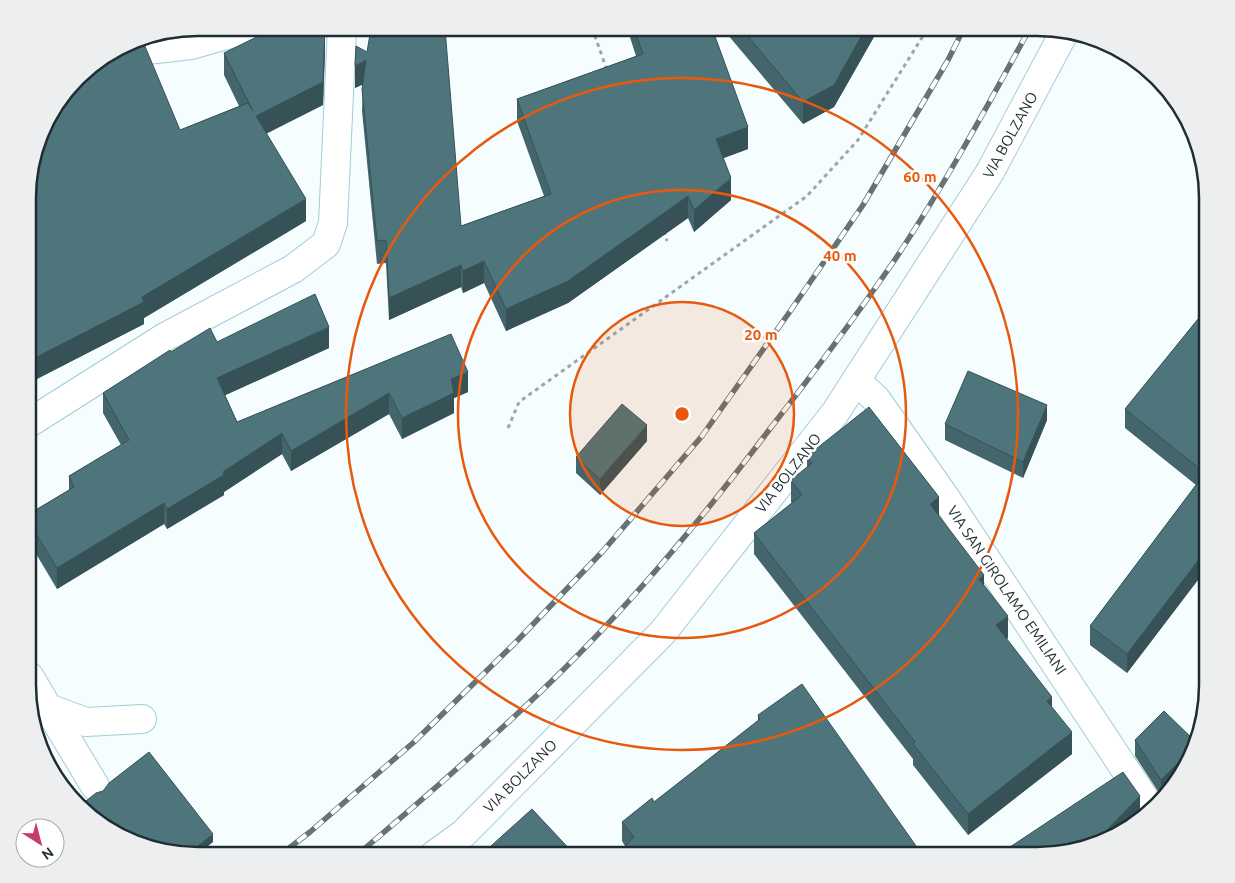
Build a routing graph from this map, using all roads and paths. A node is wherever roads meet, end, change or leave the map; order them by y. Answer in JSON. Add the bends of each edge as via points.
{"nodes":[{"id":1,"x":219,"y":37,"type":"edge"},
{"id":2,"x":342,"y":37,"type":"edge"},
{"id":3,"x":595,"y":37,"type":"edge"},
{"id":4,"x":922,"y":37,"type":"edge"},
{"id":5,"x":1061,"y":38,"type":"edge"},
{"id":6,"x":130,"y":52,"type":"edge"},
{"id":7,"x":609,"y":74,"type":"edge"},
{"id":8,"x":661,"y":222,"type":"edge"},
{"id":9,"x":668,"y":241,"type":"dead end"},
{"id":10,"x":856,"y":381,"type":"junction"},
{"id":11,"x":36,"y":418,"type":"edge"},
{"id":12,"x":508,"y":428,"type":"dead end"},
{"id":13,"x":37,"y":689,"type":"edge"},
{"id":14,"x":48,"y":708,"type":"junction"},
{"id":15,"x":142,"y":719,"type":"dead end"},
{"id":16,"x":95,"y":786,"type":"dead end"},
{"id":17,"x":1147,"y":802,"type":"edge"},
{"id":18,"x":446,"y":846,"type":"edge"}],
"edges":[{"from":1,"to":6,"type":"street","via":[[191,45]]},
{"from":2,"to":11,"type":"street","via":[[333,223],[326,244],[293,269],[165,337]]},
{"from":3,"to":7,"type":"path"},
{"from":4,"to":12,"type":"path","via":[[858,140],[807,196],[519,402]]},
{"from":5,"to":10,"type":"street","name":"VIA BOLZANO","via":[[990,172]]},
{"from":8,"to":9,"type":"path"},
{"from":10,"to":17,"type":"street","name":"VIA SAN GIROLAMO EMILIANI","via":[[876,399],[945,497]]},
{"from":10,"to":18,"type":"street","name":"VIA BOLZANO","via":[[662,632],[463,834]]},
{"from":13,"to":14,"type":"street"},
{"from":14,"to":15,"type":"street","via":[[86,722]]},
{"from":14,"to":16,"type":"street"}]}
